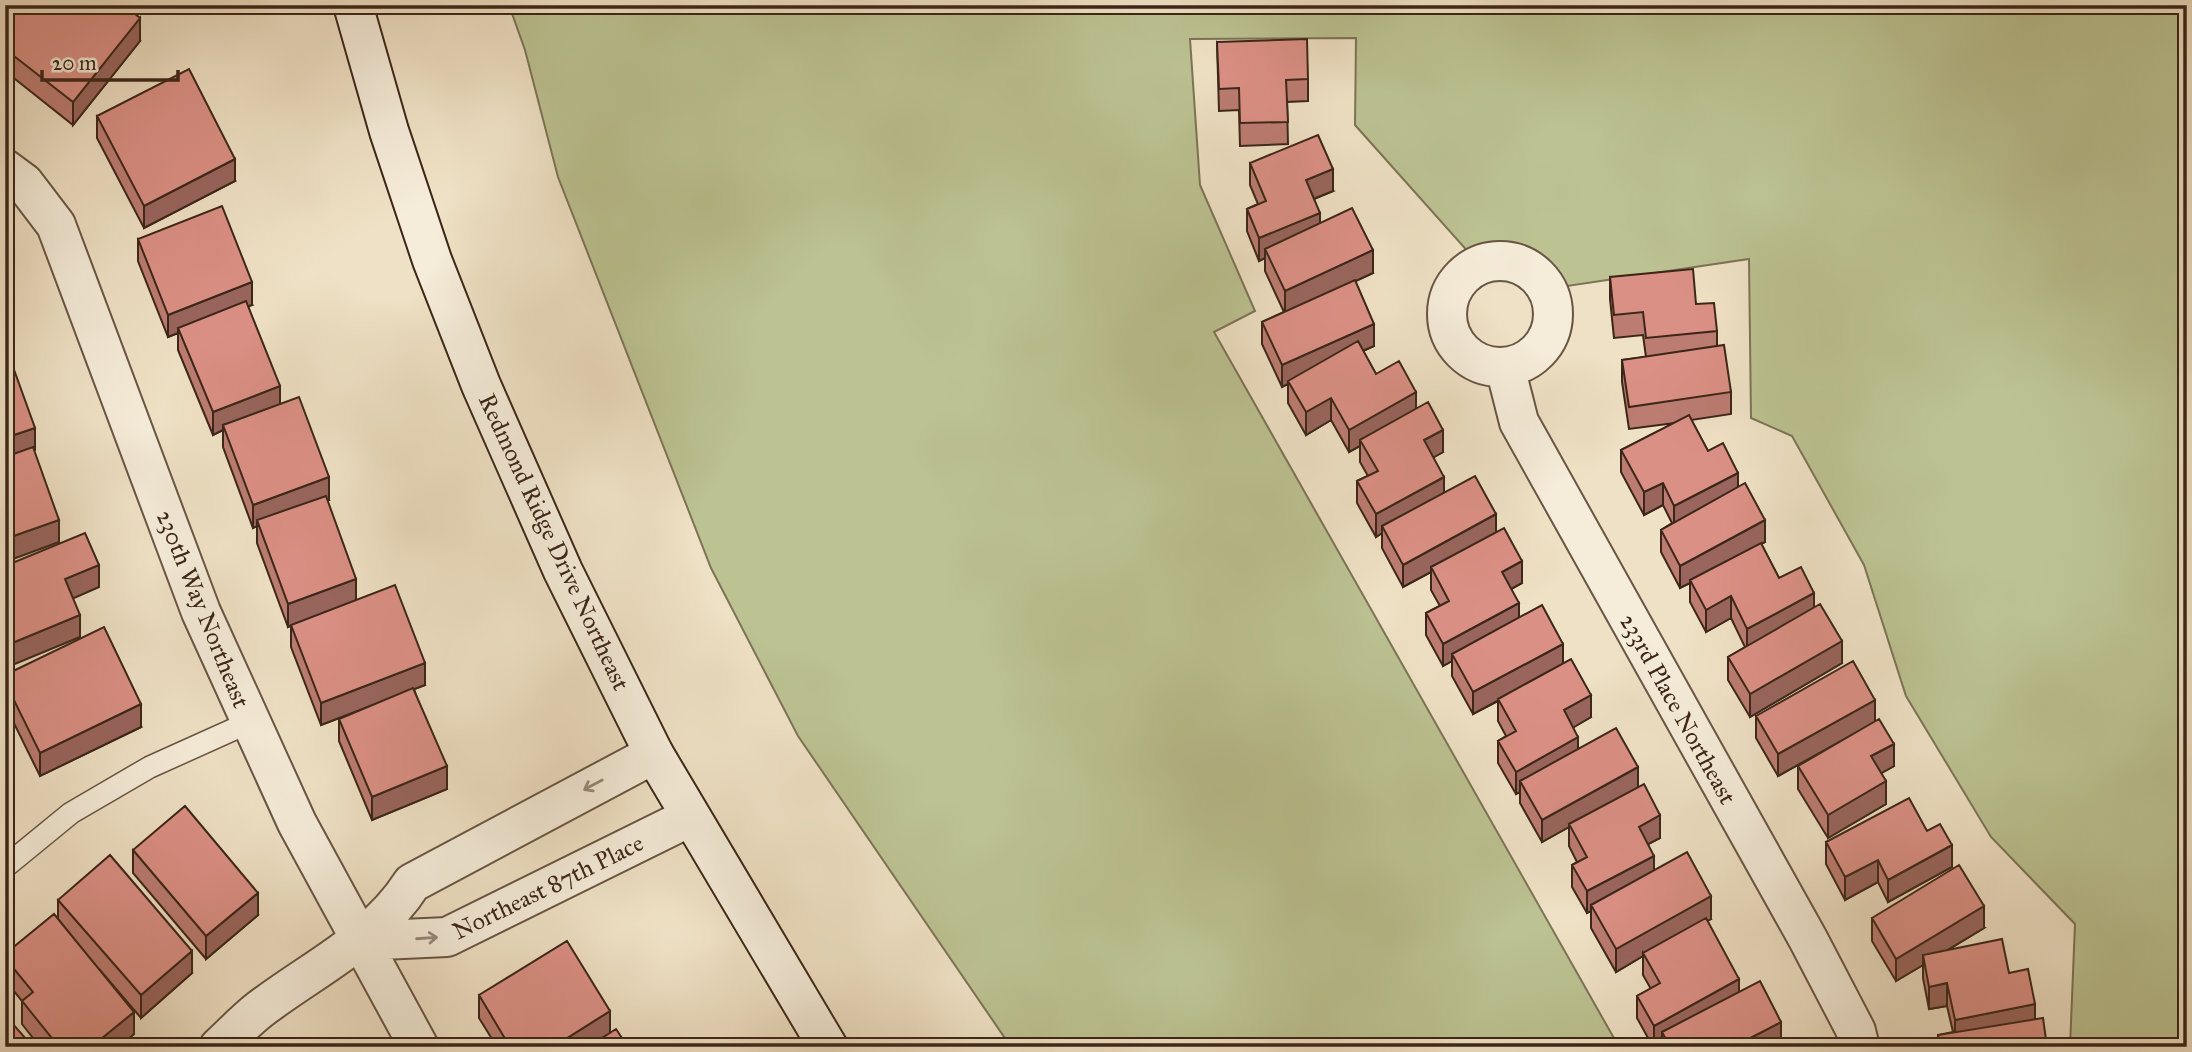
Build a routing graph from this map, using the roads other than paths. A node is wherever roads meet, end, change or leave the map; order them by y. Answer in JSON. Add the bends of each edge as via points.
{"nodes":[{"id":1,"x":353,"y":5,"type":"edge"},
{"id":2,"x":5,"y":169,"type":"edge"},
{"id":3,"x":1505,"y":367,"type":"dead end"},
{"id":4,"x":250,"y":722,"type":"junction"},
{"id":5,"x":654,"y":754,"type":"junction"},
{"id":6,"x":690,"y":817,"type":"junction"},
{"id":7,"x":5,"y":867,"type":"edge"},
{"id":8,"x":359,"y":941,"type":"junction"},
{"id":9,"x":219,"y":1047,"type":"edge"},
{"id":10,"x":419,"y":1047,"type":"edge"},
{"id":11,"x":828,"y":1047,"type":"edge"},
{"id":12,"x":1860,"y":1047,"type":"edge"}],
"edges":[{"from":1,"to":5,"type":"street","name":"Redmond Ridge Drive Northeast","via":[[427,247],[481,385],[564,571]]},
{"from":2,"to":4,"type":"street","name":"230th Way Northeast","via":[[46,208],[60,235],[197,600]]},
{"from":3,"to":12,"type":"street","name":"233rd Place Northeast","via":[[1519,422],[1808,939]]},
{"from":4,"to":7,"type":"lane","via":[[150,767],[71,813]]},
{"from":4,"to":8,"type":"street","name":"230th Way Northeast"},
{"from":5,"to":6,"type":"street","name":"Redmond Ridge Drive Northeast"},
{"from":5,"to":8,"type":"street","one_way":true,"via":[[412,883]]},
{"from":8,"to":6,"type":"street","name":"Northeast 87th Place","one_way":true,"via":[[447,937]]},
{"from":6,"to":11,"type":"street","name":"Redmond Ridge Drive Northeast"},
{"from":8,"to":9,"type":"street","via":[[257,1012]]},
{"from":8,"to":10,"type":"street","name":"230th Way Northeast"}]}
